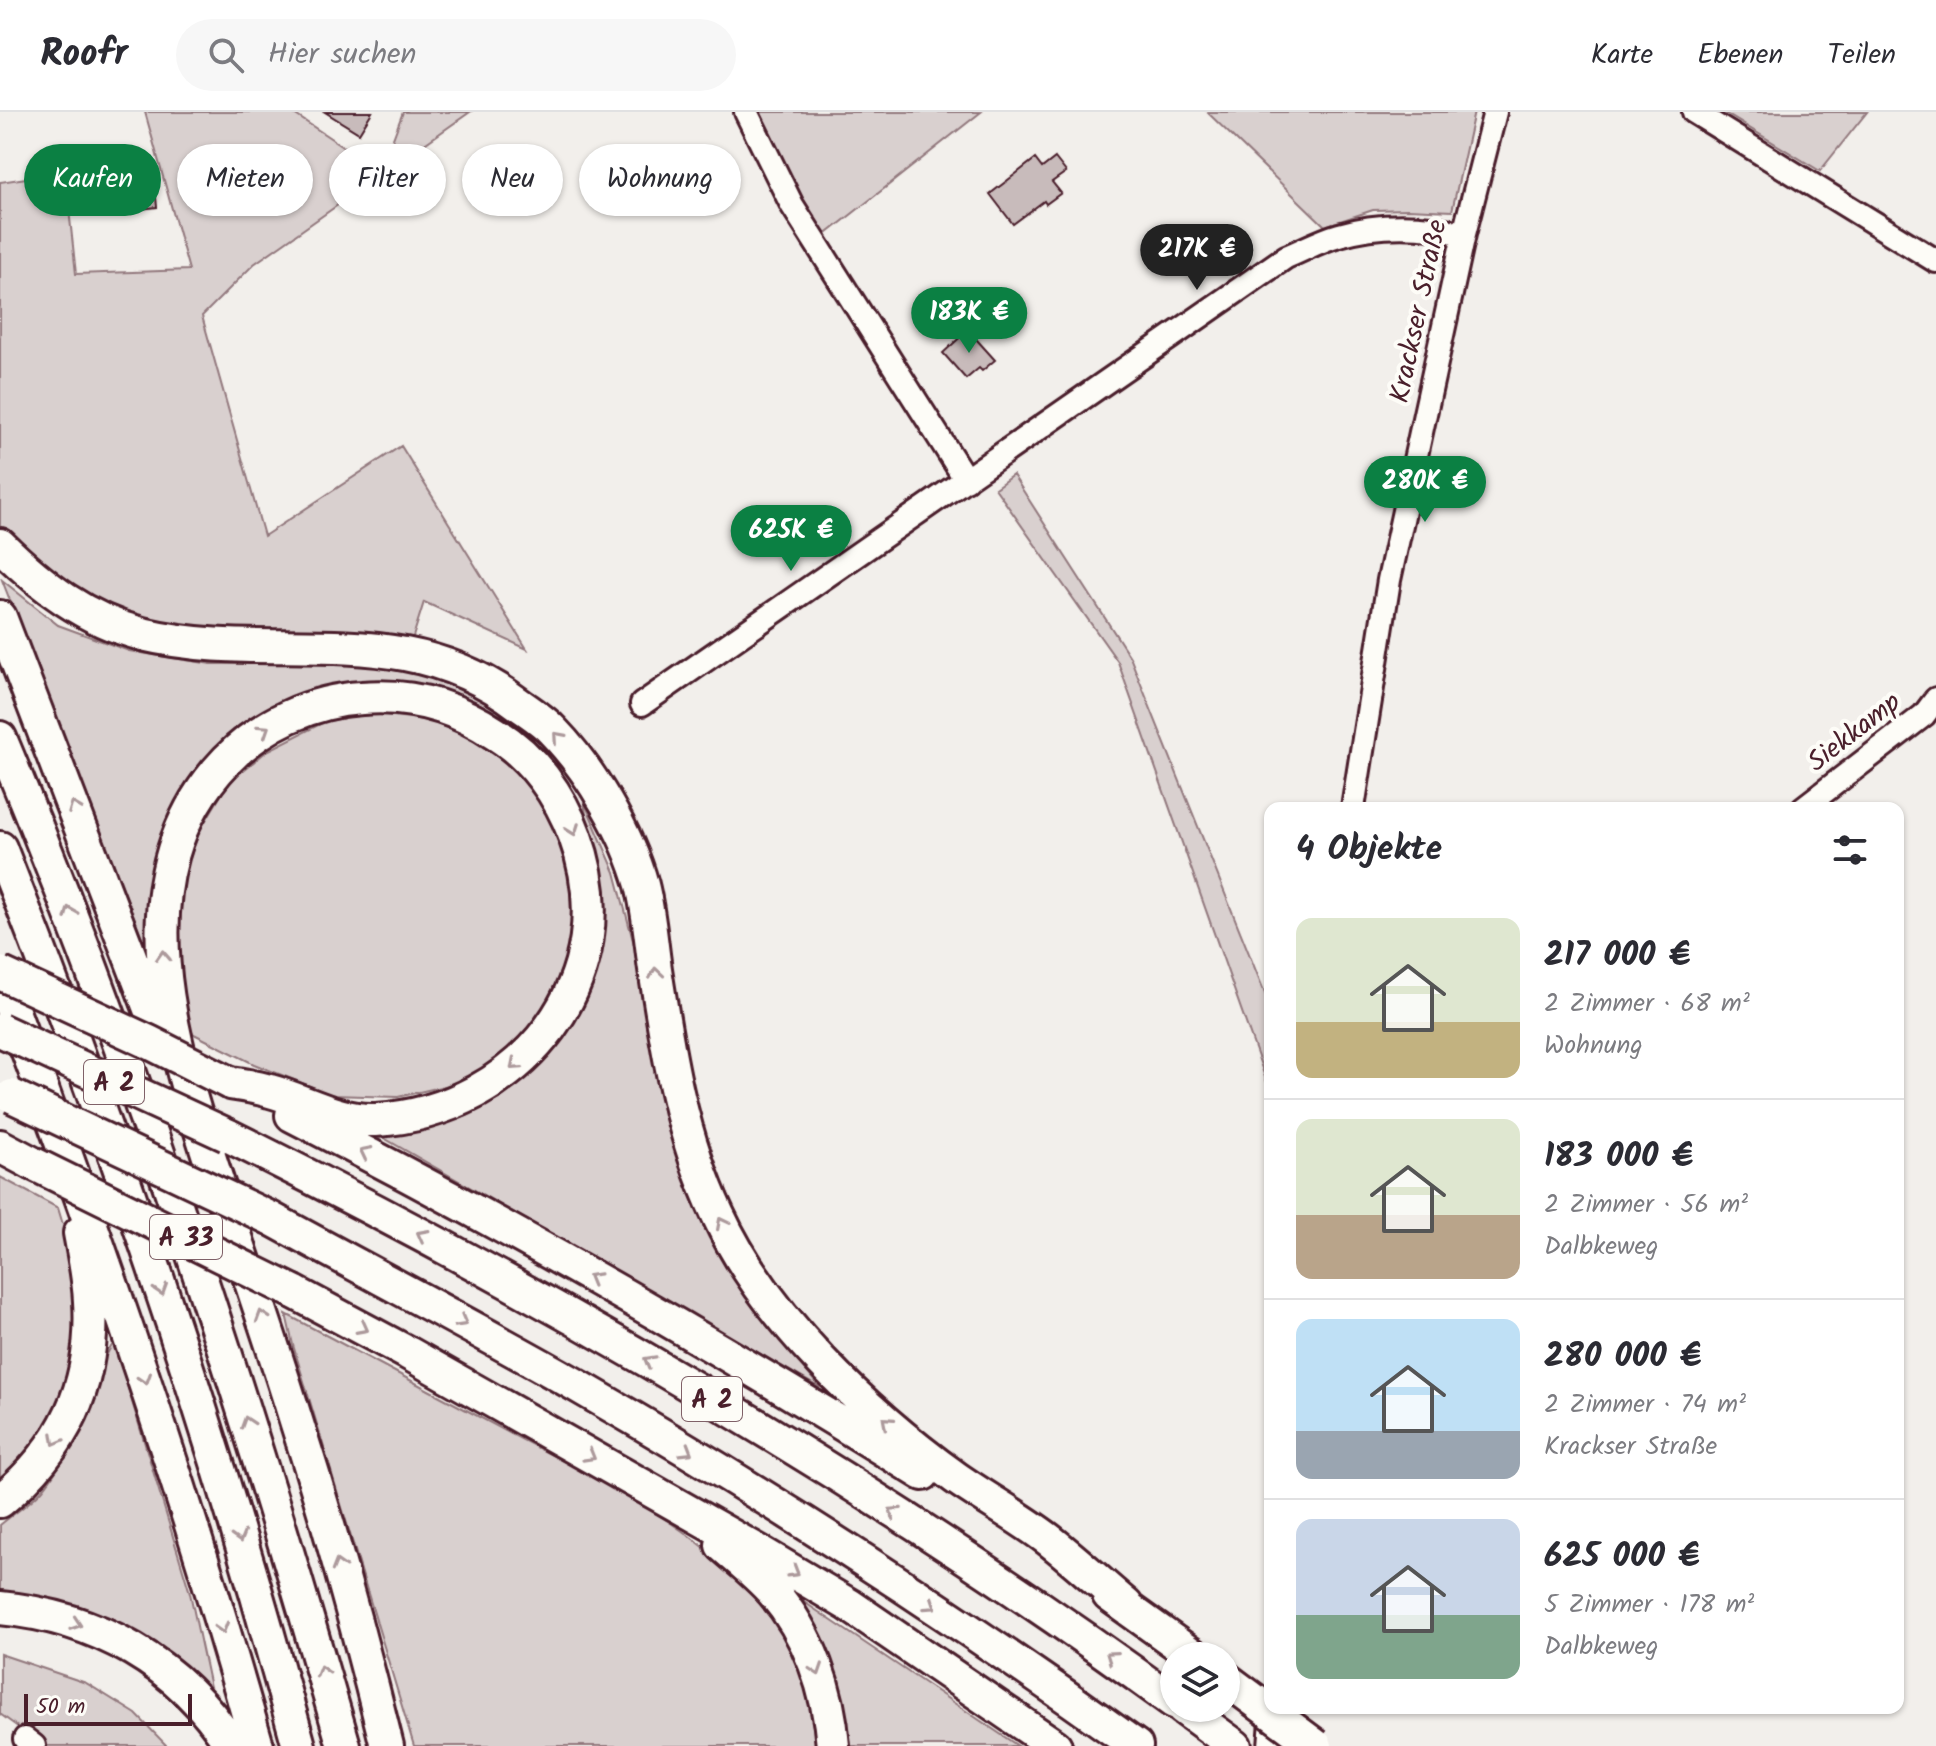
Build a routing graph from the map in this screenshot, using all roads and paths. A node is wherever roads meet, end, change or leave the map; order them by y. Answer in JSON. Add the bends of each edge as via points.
{"nodes":[{"id":1,"x":746,"y":112,"type":"edge"},
{"id":2,"x":1495,"y":112,"type":"edge"},
{"id":3,"x":1694,"y":112,"type":"edge"},
{"id":4,"x":1464,"y":234,"type":"junction"},
{"id":5,"x":1936,"y":261,"type":"edge"},
{"id":6,"x":966,"y":480,"type":"junction"},
{"id":7,"x":0,"y":545,"type":"edge"},
{"id":8,"x":0,"y":617,"type":"edge"},
{"id":9,"x":1936,"y":699,"type":"edge"},
{"id":10,"x":642,"y":704,"type":"dead end"},
{"id":11,"x":0,"y":738,"type":"edge"},
{"id":12,"x":1354,"y":802,"type":"edge"},
{"id":13,"x":1811,"y":802,"type":"edge"},
{"id":14,"x":0,"y":848,"type":"edge"},
{"id":15,"x":0,"y":975,"type":"edge"},
{"id":16,"x":0,"y":1030,"type":"edge"},
{"id":17,"x":230,"y":1083,"type":"junction"},
{"id":18,"x":6,"y":1093,"type":"edge"},
{"id":19,"x":45,"y":1094,"type":"junction"},
{"id":20,"x":0,"y":1146,"type":"edge"},
{"id":21,"x":213,"y":1167,"type":"junction"},
{"id":22,"x":0,"y":1501,"type":"edge"},
{"id":23,"x":678,"y":1506,"type":"junction"},
{"id":24,"x":1126,"y":1605,"type":"junction"},
{"id":25,"x":0,"y":1608,"type":"edge"},
{"id":26,"x":1175,"y":1642,"type":"edge"},
{"id":27,"x":1240,"y":1689,"type":"edge"},
{"id":28,"x":1160,"y":1692,"type":"edge"},
{"id":29,"x":375,"y":1694,"type":"junction"},
{"id":30,"x":1264,"y":1707,"type":"edge"},
{"id":31,"x":1273,"y":1714,"type":"edge"},
{"id":32,"x":1273,"y":1714,"type":"edge"},
{"id":33,"x":1202,"y":1722,"type":"edge"},
{"id":34,"x":1224,"y":1738,"type":"edge"},
{"id":35,"x":232,"y":1746,"type":"edge"},
{"id":36,"x":257,"y":1746,"type":"edge"},
{"id":37,"x":299,"y":1746,"type":"edge"},
{"id":38,"x":344,"y":1746,"type":"edge"},
{"id":39,"x":387,"y":1746,"type":"edge"},
{"id":40,"x":394,"y":1746,"type":"edge"},
{"id":41,"x":833,"y":1746,"type":"edge"},
{"id":42,"x":1055,"y":1746,"type":"edge"},
{"id":43,"x":1136,"y":1746,"type":"edge"},
{"id":44,"x":1270,"y":1746,"type":"edge"},
{"id":45,"x":1316,"y":1746,"type":"edge"}],
"edges":[{"from":1,"to":6,"type":"street","via":[[792,205]]},
{"from":2,"to":4,"type":"street","name":"Krackser Straße"},
{"from":3,"to":5,"type":"street"},
{"from":4,"to":6,"type":"street","via":[[1407,225],[1340,234],[1286,257]]},
{"from":4,"to":12,"type":"street","name":"Krackser Straße","via":[[1389,580]]},
{"from":6,"to":10,"type":"street"},
{"from":24,"to":7,"type":"highway","one_way":true,"via":[[1046,1538],[955,1477],[874,1411],[799,1334],[744,1264],[699,1174],[683,1121],[642,885],[590,776],[551,729],[503,692],[456,667],[412,654],[358,647],[201,644],[139,633],[80,610],[32,577]]},
{"from":21,"to":8,"type":"highway","one_way":true},
{"from":9,"to":13,"type":"street","name":"Siekkamp","via":[[1924,715]]},
{"from":38,"to":11,"type":"highway","number":"A 33","one_way":true,"via":[[203,1285],[101,990]]},
{"from":14,"to":37,"type":"highway","number":"A 33","one_way":true,"via":[[146,1244],[221,1475]]},
{"from":15,"to":17,"type":"highway","bridge":true},
{"from":15,"to":19,"type":"highway"},
{"from":28,"to":16,"type":"highway","number":"A 2","one_way":true,"bridge":true,"via":[[1003,1583],[750,1421],[540,1299],[227,1135]]},
{"from":21,"to":17,"type":"highway","one_way":true,"via":[[177,1047],[162,935],[175,844],[217,770],[276,722],[319,705],[360,697],[433,704],[473,719],[514,745],[545,779],[584,858],[586,938],[578,978],[557,1020],[518,1064],[484,1089],[410,1116],[369,1121]]},
{"from":24,"to":17,"type":"highway","one_way":true,"via":[[769,1378],[468,1205]]},
{"from":18,"to":43,"type":"highway","number":"A 2","one_way":true,"bridge":true,"via":[[270,1218],[582,1389],[952,1619]]},
{"from":19,"to":22,"type":"highway","one_way":true,"via":[[80,1233],[90,1300],[90,1349],[83,1387],[48,1455]]},
{"from":19,"to":36,"type":"highway","one_way":true,"via":[[145,1381]]},
{"from":20,"to":23,"type":"highway","one_way":true,"bridge":true,"via":[[294,1292]]},
{"from":29,"to":21,"type":"highway","one_way":true,"via":[[296,1419]]},
{"from":23,"to":41,"type":"highway","one_way":true,"via":[[773,1592],[800,1632],[828,1708]]},
{"from":23,"to":42,"type":"highway","one_way":true,"via":[[849,1605]]},
{"from":24,"to":26,"type":"highway"},
{"from":25,"to":35,"type":"highway","one_way":true,"via":[[68,1621],[136,1652],[170,1673]]},
{"from":27,"to":30,"type":"highway","bridge":true},
{"from":29,"to":39,"type":"highway"},
{"from":29,"to":40,"type":"highway"},
{"from":31,"to":45,"type":"highway","bridge":true},
{"from":32,"to":44,"type":"street"},
{"from":33,"to":34,"type":"highway"}]}
